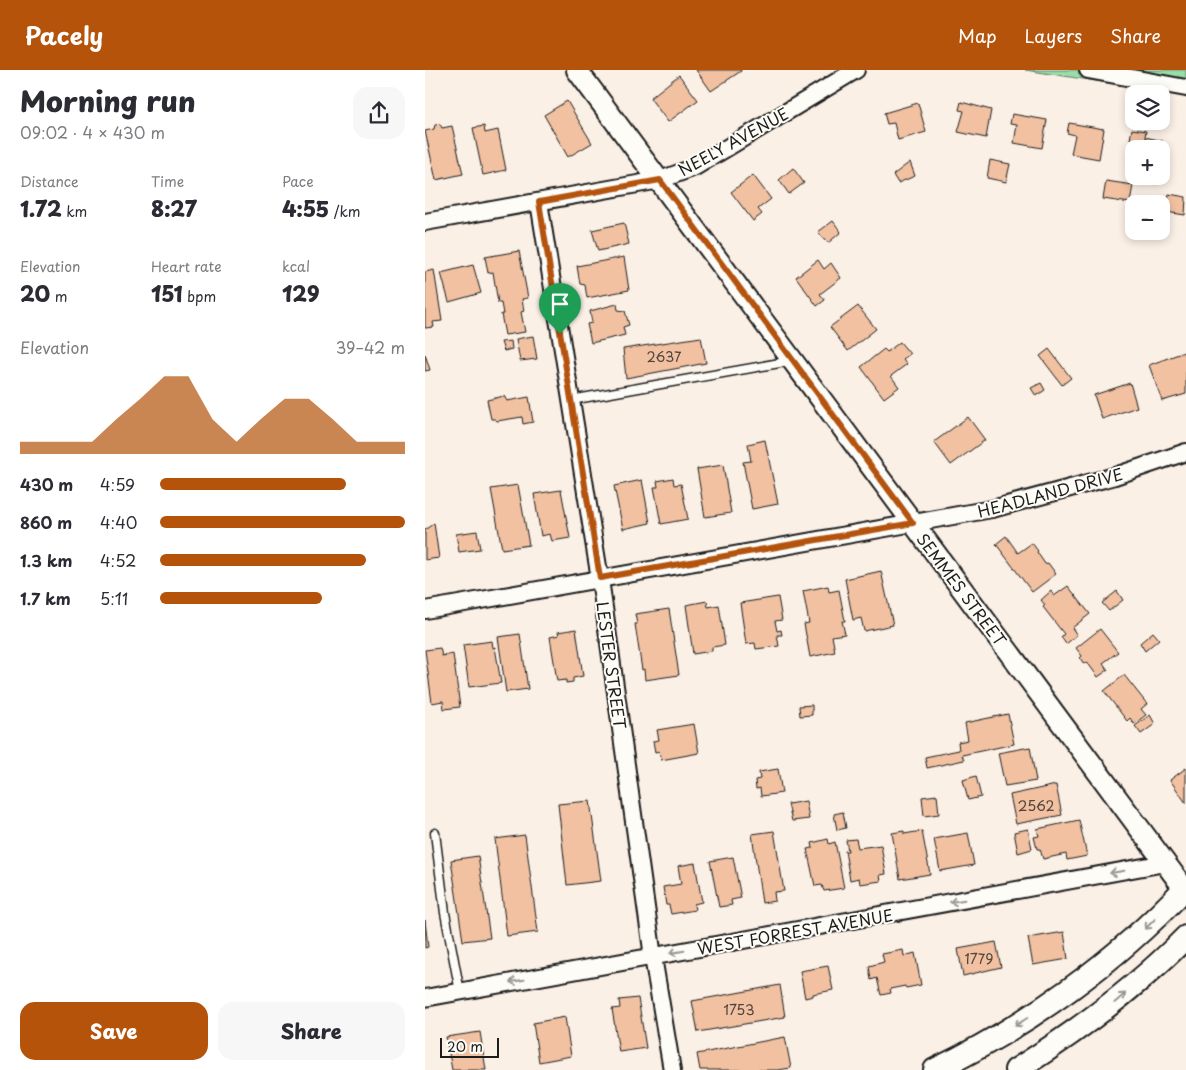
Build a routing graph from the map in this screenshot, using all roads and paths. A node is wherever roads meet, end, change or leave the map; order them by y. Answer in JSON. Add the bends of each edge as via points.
{"nodes":[{"id":1,"x":577,"y":70,"type":"edge"},
{"id":2,"x":856,"y":70,"type":"edge"},
{"id":3,"x":1088,"y":70,"type":"edge"},
{"id":4,"x":1186,"y":88,"type":"edge"},
{"id":5,"x":660,"y":180,"type":"junction"},
{"id":6,"x":539,"y":202,"type":"junction"},
{"id":7,"x":425,"y":222,"type":"edge"},
{"id":8,"x":793,"y":360,"type":"junction"},
{"id":9,"x":571,"y":400,"type":"junction"},
{"id":10,"x":1186,"y":452,"type":"edge"},
{"id":11,"x":913,"y":523,"type":"junction"},
{"id":12,"x":600,"y":578,"type":"junction"},
{"id":13,"x":425,"y":610,"type":"edge"},
{"id":14,"x":435,"y":833,"type":"dead end"},
{"id":15,"x":1165,"y":863,"type":"junction"},
{"id":16,"x":1185,"y":889,"type":"edge"},
{"id":17,"x":1186,"y":937,"type":"edge"},
{"id":18,"x":653,"y":957,"type":"junction"},
{"id":19,"x":460,"y":992,"type":"junction"},
{"id":20,"x":425,"y":998,"type":"edge"},
{"id":21,"x":672,"y":1070,"type":"edge"},
{"id":22,"x":935,"y":1070,"type":"edge"},
{"id":23,"x":1016,"y":1070,"type":"edge"}],
"edges":[{"from":1,"to":5,"type":"street","name":"SEMMES STREET"},
{"from":2,"to":5,"type":"street","name":"NEELY AVENUE","via":[[695,167]]},
{"from":3,"to":4,"type":"street"},
{"from":5,"to":6,"type":"street","name":"NEELY AVENUE"},
{"from":5,"to":8,"type":"street","name":"SEMMES STREET"},
{"from":6,"to":7,"type":"street","name":"NEELY AVENUE"},
{"from":6,"to":9,"type":"street","name":"LESTER STREET"},
{"from":8,"to":9,"type":"lane"},
{"from":8,"to":11,"type":"street","name":"SEMMES STREET"},
{"from":9,"to":12,"type":"street","name":"LESTER STREET"},
{"from":10,"to":11,"type":"street","name":"HEADLAND DRIVE","via":[[1115,476],[992,509]]},
{"from":11,"to":12,"type":"street","name":"HEADLAND DRIVE"},
{"from":11,"to":15,"type":"street","name":"SEMMES STREET"},
{"from":12,"to":13,"type":"street","name":"HEADLAND DRIVE"},
{"from":12,"to":18,"type":"street","name":"LESTER STREET"},
{"from":14,"to":19,"type":"lane","via":[[445,913]]},
{"from":15,"to":16,"type":"street","name":"SEMMES STREET"},
{"from":15,"to":18,"type":"street","name":"WEST FORREST AVENUE","one_way":true},
{"from":16,"to":22,"type":"main road","one_way":true,"via":[[1145,929],[1075,985],[969,1053]]},
{"from":23,"to":17,"type":"main road","one_way":true,"via":[[1114,1003]]},
{"from":18,"to":19,"type":"street","name":"WEST FORREST AVENUE","one_way":true},
{"from":18,"to":21,"type":"street","name":"LESTER STREET"},
{"from":19,"to":20,"type":"street","name":"WEST FORREST AVENUE"}]}
